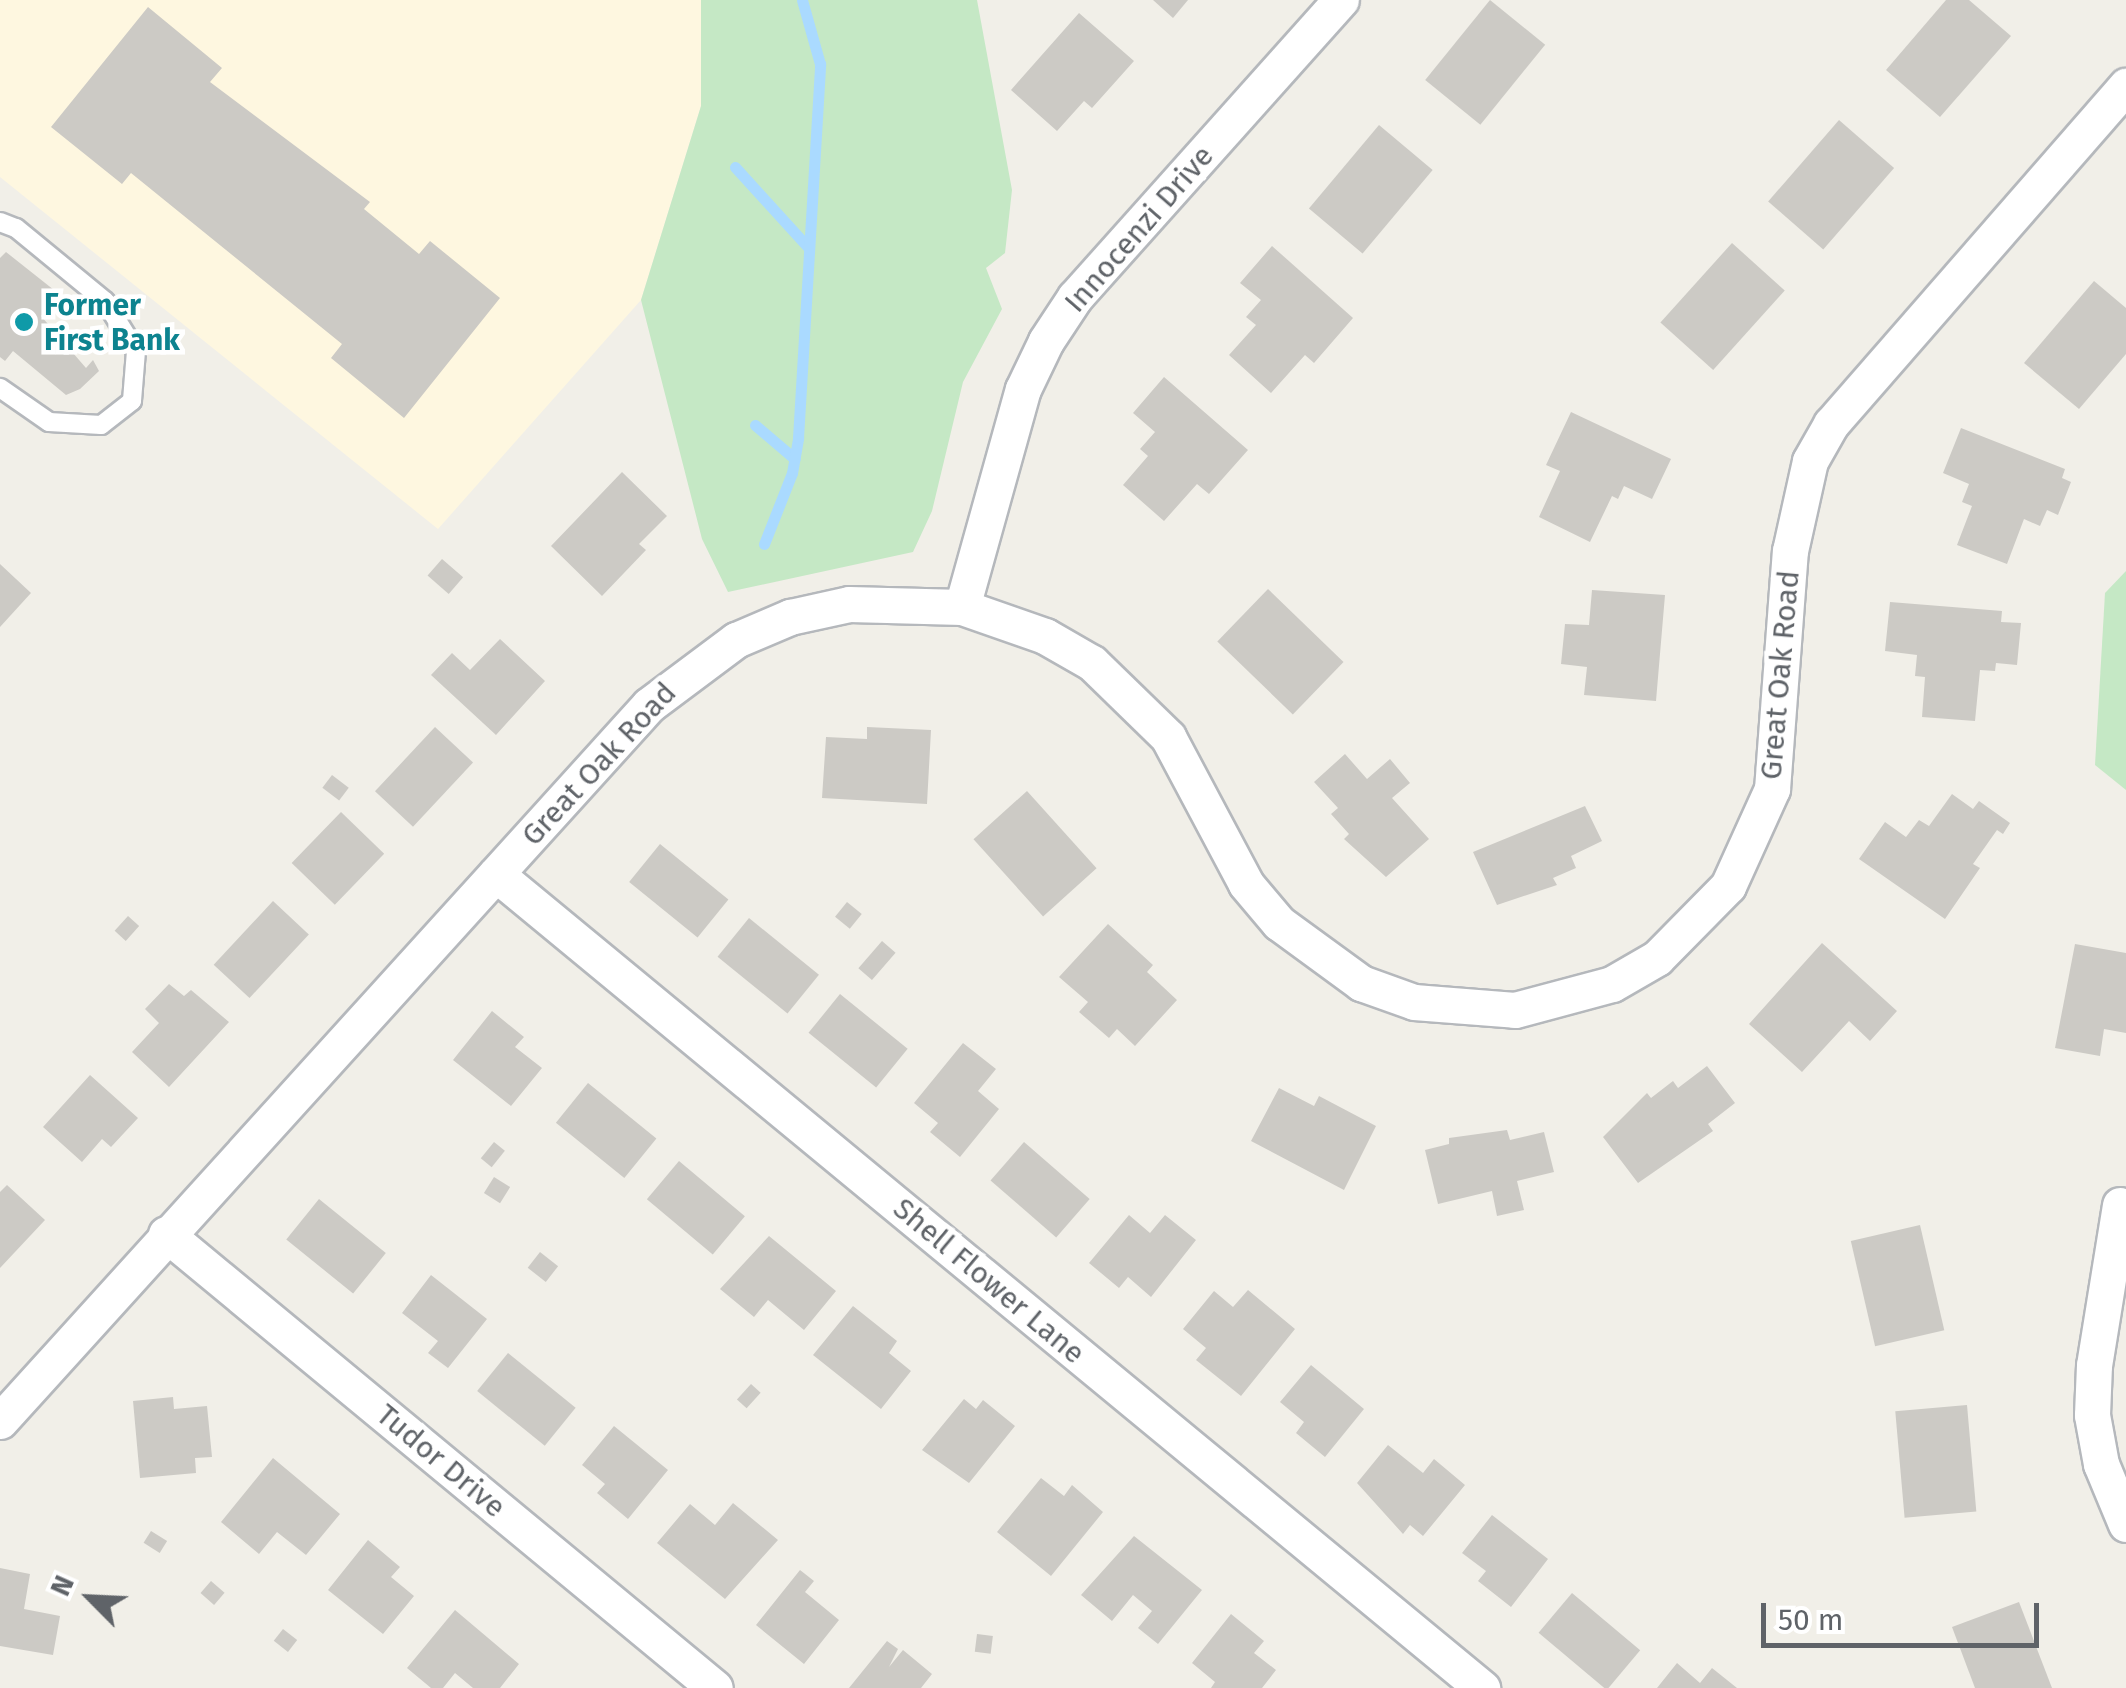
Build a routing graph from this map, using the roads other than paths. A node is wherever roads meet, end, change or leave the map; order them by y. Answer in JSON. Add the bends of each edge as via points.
{"nodes":[{"id":1,"x":1340,"y":0,"type":"edge"},
{"id":2,"x":2126,"y":86,"type":"edge"},
{"id":3,"x":0,"y":222,"type":"edge"},
{"id":4,"x":0,"y":388,"type":"edge"},
{"id":5,"x":962,"y":607,"type":"junction"},
{"id":6,"x":496,"y":874,"type":"junction"},
{"id":7,"x":2120,"y":1205,"type":"dead end"},
{"id":8,"x":166,"y":1234,"type":"junction"},
{"id":9,"x":0,"y":1421,"type":"edge"},
{"id":10,"x":2126,"y":1524,"type":"edge"},
{"id":11,"x":715,"y":1688,"type":"edge"},
{"id":12,"x":1482,"y":1688,"type":"edge"}],
"edges":[{"from":1,"to":5,"type":"street","name":"Innocenzi Drive","via":[[1075,297],[1046,341],[1023,389]]},
{"from":2,"to":5,"type":"street","name":"Great Oak Road","via":[[1831,424],[1796,501],[1772,789],[1753,842],[1695,925],[1612,984],[1565,1001],[1498,1010],[1414,1002],[1361,983],[1317,956],[1246,884],[1200,788],[1133,697],[1046,636]]},
{"from":3,"to":4,"type":"lane","via":[[105,302],[136,352],[136,382],[132,401],[115,420],[77,428],[28,413]]},
{"from":5,"to":6,"type":"street","name":"Great Oak Road","via":[[849,604],[790,617],[736,640],[650,705]]},
{"from":6,"to":8,"type":"street","name":"Great Oak Road"},
{"from":6,"to":12,"type":"street","name":"Shell Flower Lane"},
{"from":7,"to":10,"type":"street","via":[[2092,1415],[2101,1464]]},
{"from":8,"to":9,"type":"street","name":"Great Oak Road"},
{"from":8,"to":11,"type":"street","name":"Tudor Drive"}]}
